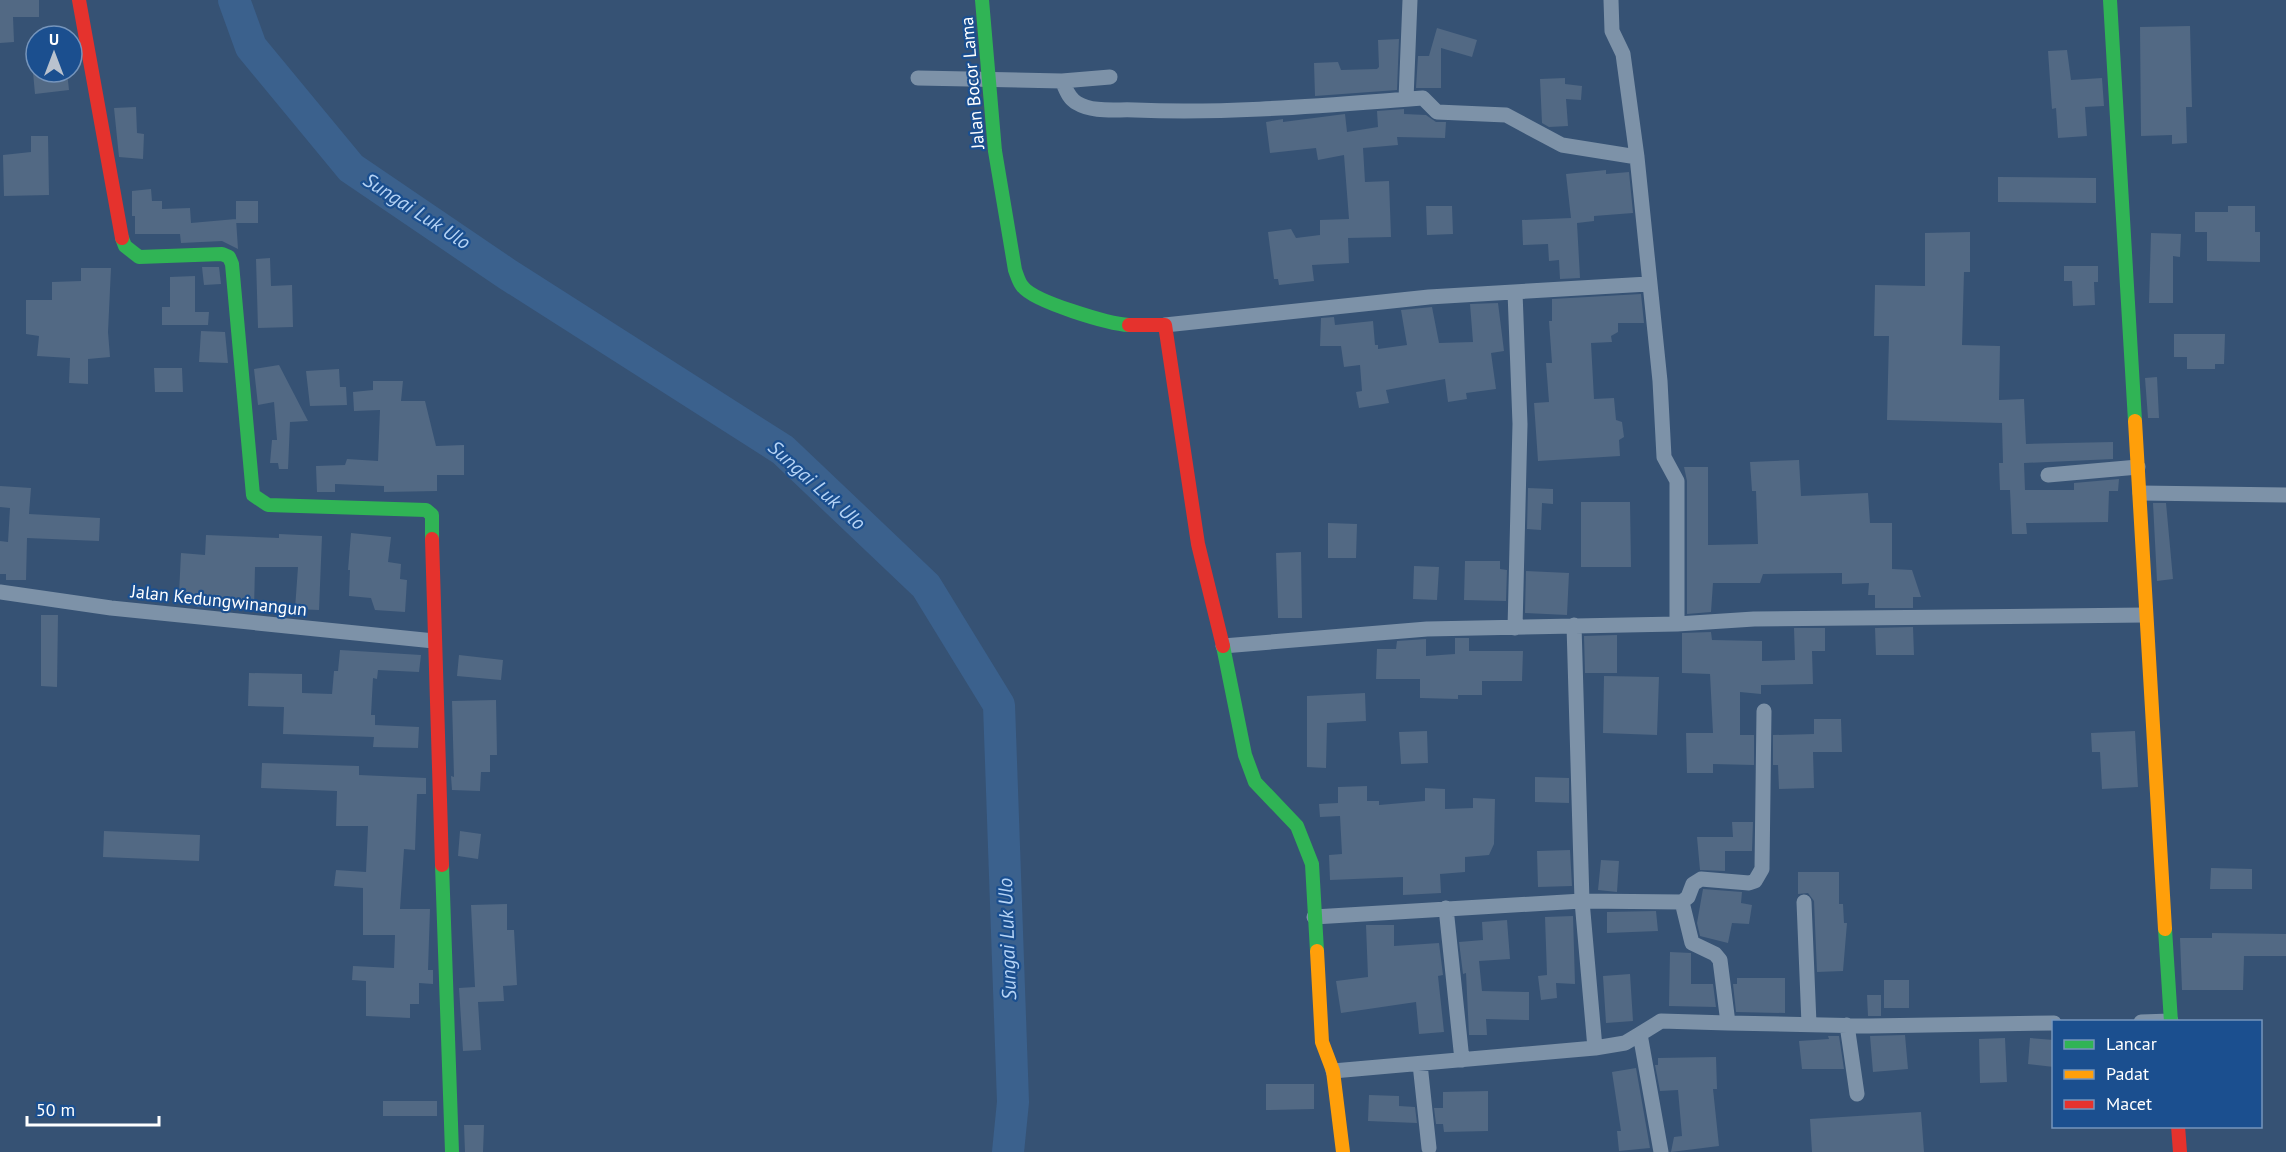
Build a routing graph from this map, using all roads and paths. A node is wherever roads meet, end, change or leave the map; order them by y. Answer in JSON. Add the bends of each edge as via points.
{"nodes":[{"id":1,"x":79,"y":0,"type":"edge"},
{"id":2,"x":982,"y":0,"type":"edge"},
{"id":3,"x":1410,"y":0,"type":"edge"},
{"id":4,"x":1611,"y":0,"type":"edge"},
{"id":5,"x":2110,"y":0,"type":"edge"},
{"id":6,"x":1110,"y":77,"type":"dead end"},
{"id":7,"x":918,"y":78,"type":"dead end"},
{"id":8,"x":987,"y":80,"type":"junction"},
{"id":9,"x":1062,"y":81,"type":"junction"},
{"id":10,"x":1406,"y":99,"type":"junction"},
{"id":11,"x":1637,"y":156,"type":"junction"},
{"id":12,"x":1648,"y":284,"type":"junction"},
{"id":13,"x":1515,"y":292,"type":"junction"},
{"id":14,"x":1165,"y":325,"type":"junction"},
{"id":15,"x":2138,"y":467,"type":"junction"},
{"id":16,"x":2048,"y":475,"type":"dead end"},
{"id":17,"x":2140,"y":492,"type":"junction"},
{"id":18,"x":2286,"y":495,"type":"edge"},
{"id":19,"x":0,"y":592,"type":"edge"},
{"id":20,"x":2145,"y":615,"type":"junction"},
{"id":21,"x":1677,"y":624,"type":"junction"},
{"id":22,"x":1575,"y":625,"type":"junction"},
{"id":23,"x":1515,"y":628,"type":"junction"},
{"id":24,"x":434,"y":641,"type":"junction"},
{"id":25,"x":1223,"y":646,"type":"junction"},
{"id":26,"x":1764,"y":711,"type":"dead end"},
{"id":27,"x":1582,"y":902,"type":"junction"},
{"id":28,"x":1670,"y":902,"type":"junction"},
{"id":29,"x":1804,"y":902,"type":"dead end"},
{"id":30,"x":1446,"y":908,"type":"junction"},
{"id":31,"x":1314,"y":917,"type":"junction"},
{"id":32,"x":2171,"y":1020,"type":"edge"},
{"id":33,"x":1728,"y":1023,"type":"junction"},
{"id":34,"x":2052,"y":1023,"type":"edge"},
{"id":35,"x":1809,"y":1024,"type":"junction"},
{"id":36,"x":1847,"y":1025,"type":"junction"},
{"id":37,"x":1640,"y":1034,"type":"junction"},
{"id":38,"x":1595,"y":1048,"type":"junction"},
{"id":39,"x":1462,"y":1060,"type":"junction"},
{"id":40,"x":1420,"y":1064,"type":"junction"},
{"id":41,"x":1333,"y":1071,"type":"junction"},
{"id":42,"x":1857,"y":1094,"type":"dead end"},
{"id":43,"x":2178,"y":1128,"type":"edge"},
{"id":44,"x":1429,"y":1148,"type":"dead end"},
{"id":45,"x":452,"y":1152,"type":"edge"},
{"id":46,"x":1343,"y":1152,"type":"edge"},
{"id":47,"x":1661,"y":1152,"type":"edge"},
{"id":48,"x":2180,"y":1152,"type":"edge"}],
"edges":[{"from":1,"to":24,"type":"street","via":[[125,246],[139,256],[222,254],[232,264],[253,495],[267,505],[430,512]]},
{"from":2,"to":8,"type":"street","name":"Jalan Bocor Lama"},
{"from":3,"to":10,"type":"street"},
{"from":4,"to":11,"type":"street","via":[[1612,31],[1623,54]]},
{"from":5,"to":15,"type":"street"},
{"from":6,"to":9,"type":"street"},
{"from":7,"to":8,"type":"street"},
{"from":8,"to":9,"type":"street"},
{"from":8,"to":14,"type":"street","name":"Jalan Bocor Lama","via":[[1014,272],[1023,287],[1032,294],[1113,323]]},
{"from":9,"to":10,"type":"street","via":[[1068,96],[1092,108],[1183,112]]},
{"from":10,"to":11,"type":"street","via":[[1423,98],[1437,112],[1506,115],[1562,145]]},
{"from":11,"to":12,"type":"street"},
{"from":12,"to":13,"type":"street"},
{"from":12,"to":21,"type":"street","via":[[1660,381],[1664,457],[1677,481]]},
{"from":13,"to":14,"type":"street","via":[[1429,297]]},
{"from":13,"to":23,"type":"street","via":[[1520,424]]},
{"from":14,"to":25,"type":"street","via":[[1198,544]]},
{"from":15,"to":16,"type":"street"},
{"from":15,"to":17,"type":"street"},
{"from":17,"to":18,"type":"street"},
{"from":17,"to":20,"type":"street"},
{"from":19,"to":24,"type":"street","name":"Jalan Kedungwinangun","via":[[123,610]]},
{"from":20,"to":21,"type":"street","via":[[1754,618]]},
{"from":20,"to":32,"type":"street"},
{"from":21,"to":22,"type":"street"},
{"from":22,"to":23,"type":"street"},
{"from":22,"to":27,"type":"street"},
{"from":23,"to":25,"type":"street","via":[[1393,631]]},
{"from":24,"to":45,"type":"street"},
{"from":25,"to":31,"type":"street","via":[[1245,755],[1255,782],[1297,826],[1312,864]]},
{"from":26,"to":28,"type":"street","via":[[1759,877],[1749,883],[1701,879],[1693,884],[1688,897]]},
{"from":27,"to":28,"type":"street"},
{"from":27,"to":30,"type":"street"},
{"from":27,"to":38,"type":"street"},
{"from":28,"to":33,"type":"street","via":[[1692,944],[1720,960]]},
{"from":29,"to":35,"type":"street"},
{"from":30,"to":31,"type":"street"},
{"from":30,"to":39,"type":"street"},
{"from":31,"to":41,"type":"street","via":[[1322,1042]]},
{"from":33,"to":35,"type":"street"},
{"from":33,"to":37,"type":"street","via":[[1661,1021]]},
{"from":34,"to":36,"type":"street"},
{"from":35,"to":36,"type":"street"},
{"from":36,"to":42,"type":"street"},
{"from":37,"to":38,"type":"street","via":[[1625,1043]]},
{"from":37,"to":47,"type":"street"},
{"from":38,"to":39,"type":"street"},
{"from":39,"to":40,"type":"street"},
{"from":40,"to":41,"type":"street"},
{"from":40,"to":44,"type":"street"},
{"from":41,"to":46,"type":"street"},
{"from":43,"to":48,"type":"street"}]}
